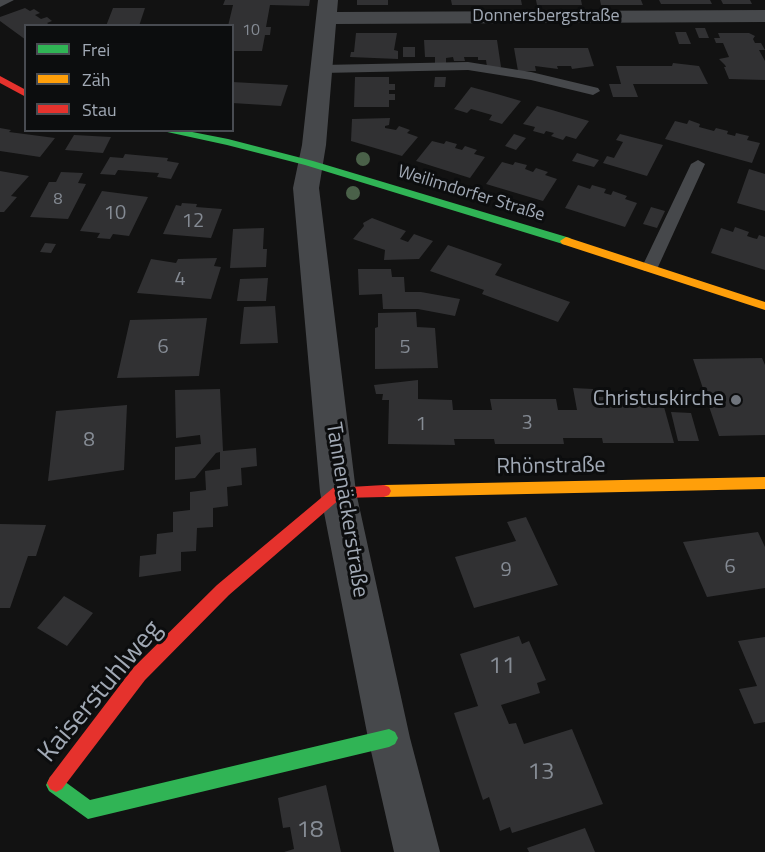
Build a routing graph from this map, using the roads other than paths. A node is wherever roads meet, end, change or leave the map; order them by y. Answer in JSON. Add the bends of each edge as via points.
{"nodes":[{"id":1,"x":8,"y":0,"type":"edge"},
{"id":2,"x":0,"y":3,"type":"edge"},
{"id":3,"x":327,"y":9,"type":"edge"},
{"id":4,"x":765,"y":16,"type":"edge"},
{"id":5,"x":322,"y":69,"type":"junction"},
{"id":6,"x":0,"y":79,"type":"edge"},
{"id":7,"x":592,"y":91,"type":"dead end"},
{"id":8,"x":24,"y":93,"type":"edge"},
{"id":9,"x":174,"y":132,"type":"edge"},
{"id":10,"x":309,"y":163,"type":"junction"},
{"id":11,"x":698,"y":164,"type":"dead end"},
{"id":12,"x":650,"y":267,"type":"junction"},
{"id":13,"x":765,"y":306,"type":"edge"},
{"id":14,"x":765,"y":483,"type":"edge"},
{"id":15,"x":338,"y":492,"type":"junction"},
{"id":16,"x":388,"y":738,"type":"junction"},
{"id":17,"x":417,"y":852,"type":"edge"}],
"edges":[{"from":1,"to":2,"type":"lane"},
{"from":3,"to":4,"type":"street","name":"Donnersbergstraße"},
{"from":3,"to":5,"type":"street","name":"Tannenäckerstraße"},
{"from":5,"to":7,"type":"lane","via":[[468,66]]},
{"from":5,"to":10,"type":"street","name":"Tannenäckerstraße"},
{"from":6,"to":8,"type":"street"},
{"from":9,"to":10,"type":"street","name":"Weilimdorfer Straße"},
{"from":10,"to":12,"type":"street","name":"Weilimdorfer Straße"},
{"from":10,"to":15,"type":"street","name":"Tannenäckerstraße","via":[[306,188]]},
{"from":11,"to":12,"type":"lane"},
{"from":12,"to":13,"type":"street","name":"Weilimdorfer Straße"},
{"from":14,"to":15,"type":"street","name":"Rhönstraße"},
{"from":15,"to":16,"type":"street","name":"Tannenäckerstraße"},
{"from":15,"to":16,"type":"street","name":"Kaiserstuhlweg","via":[[223,590],[140,674],[55,785],[88,810]]},
{"from":16,"to":17,"type":"street","name":"Tannenäckerstraße"}]}
